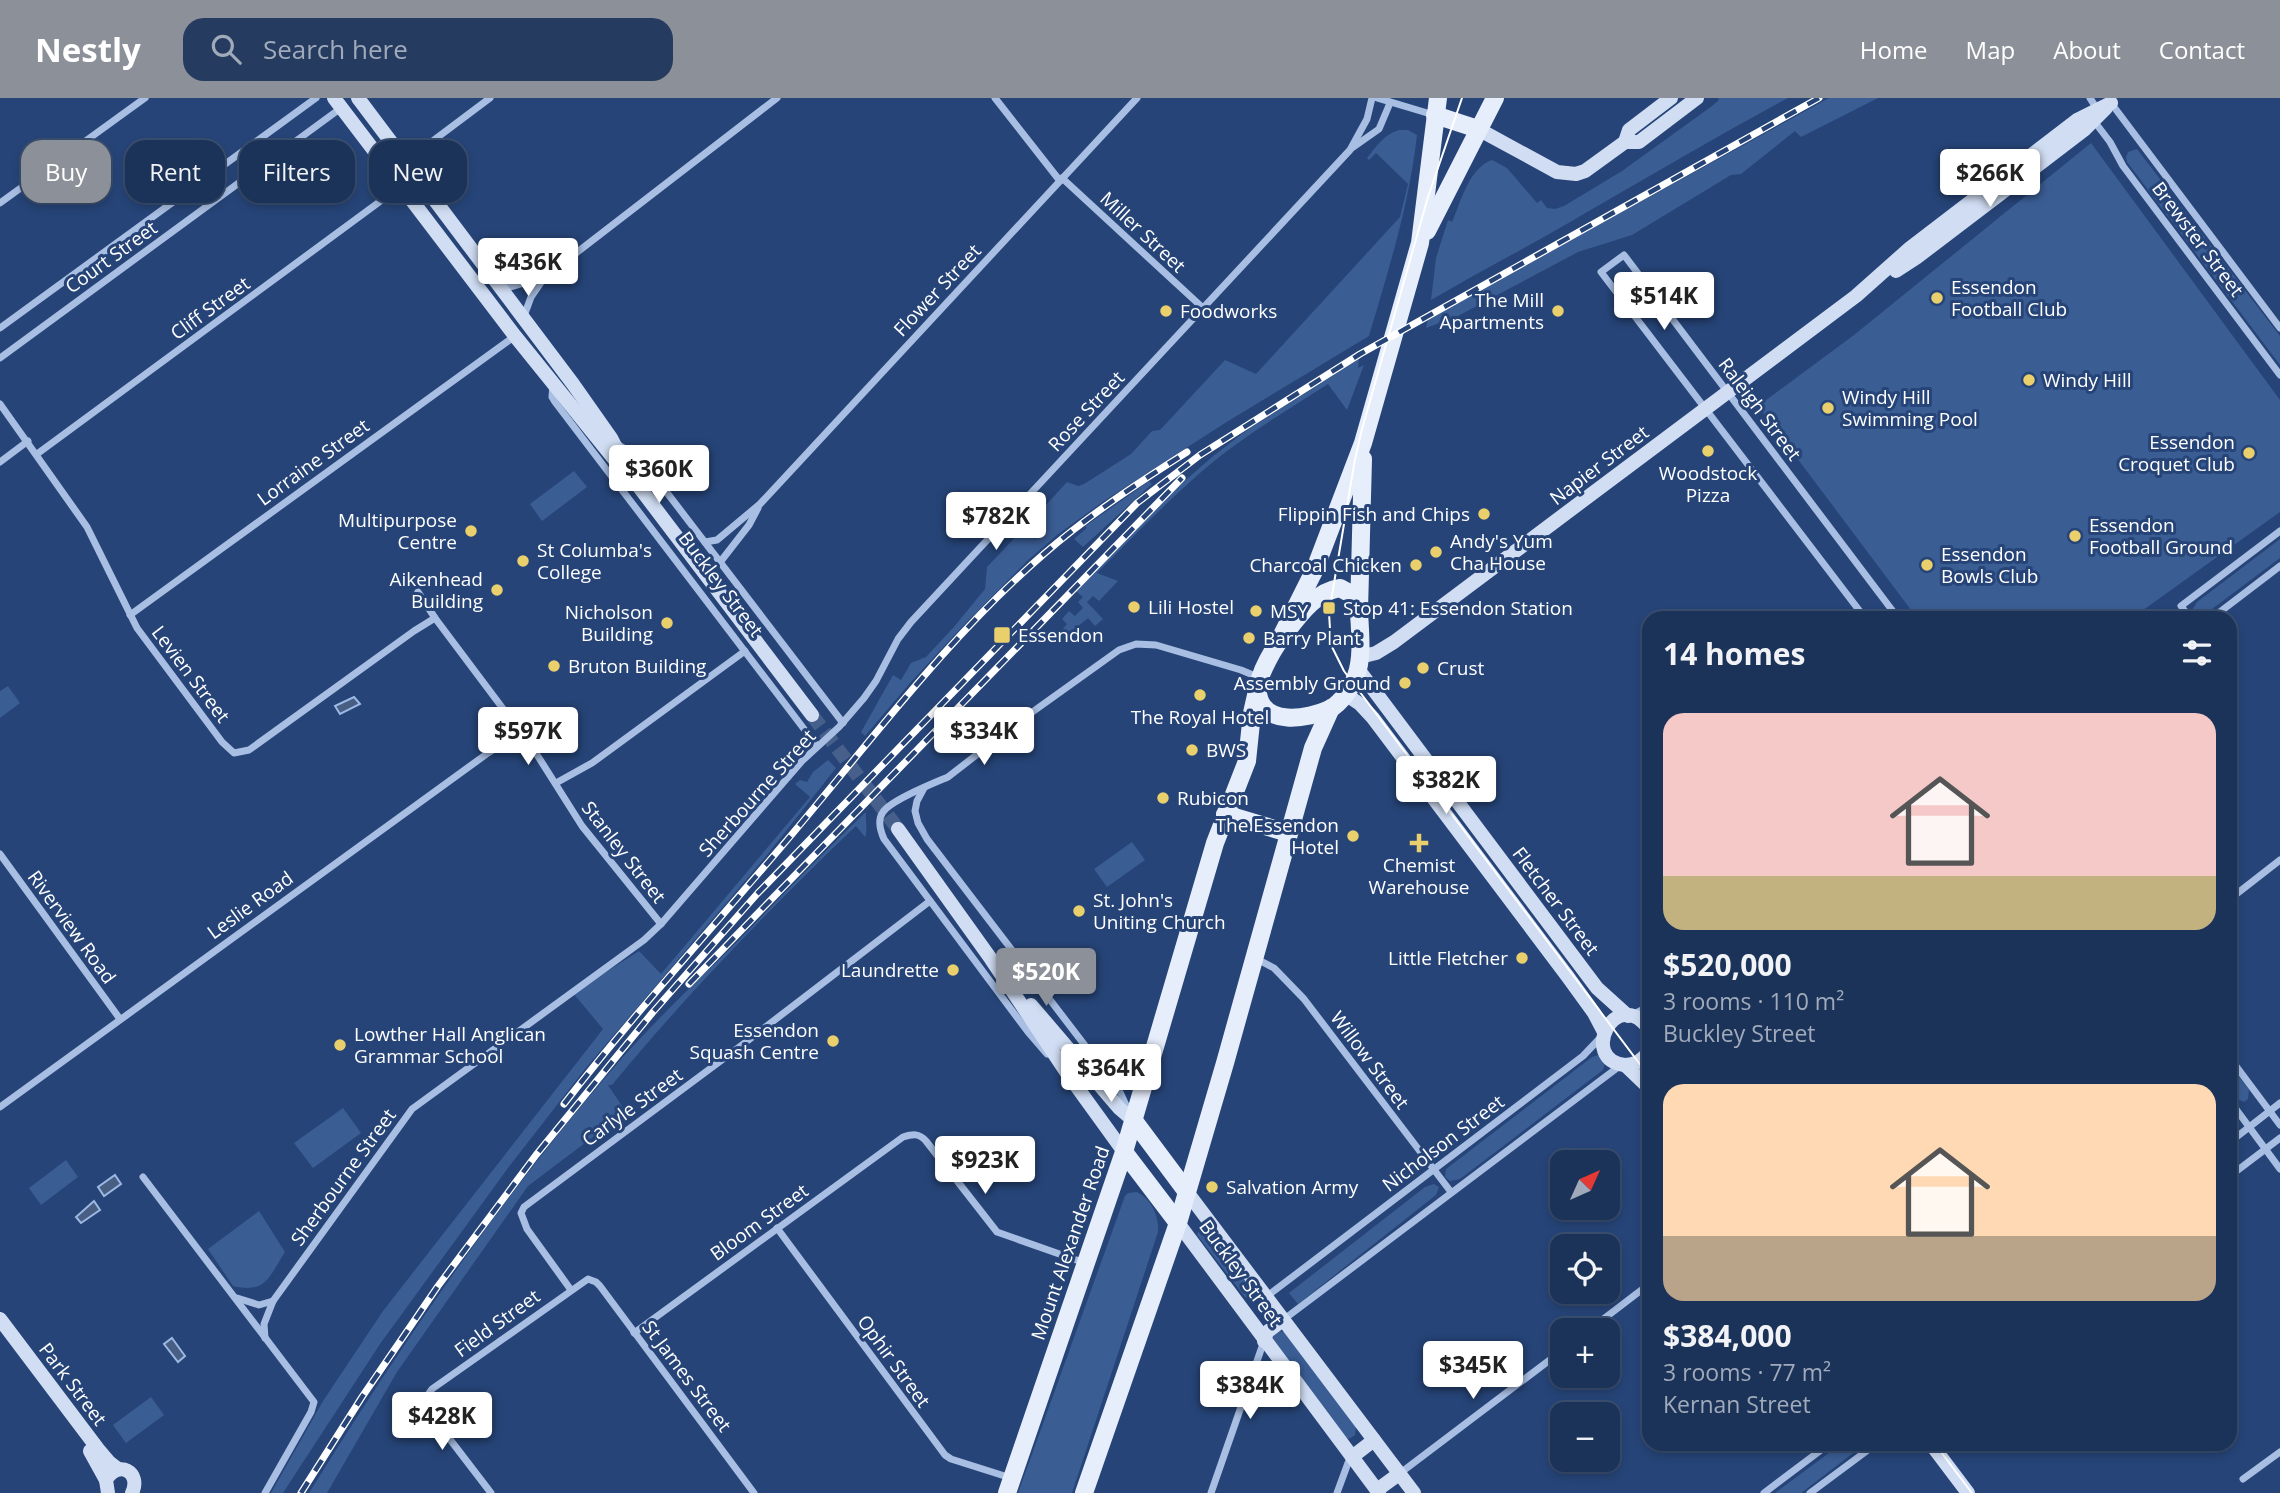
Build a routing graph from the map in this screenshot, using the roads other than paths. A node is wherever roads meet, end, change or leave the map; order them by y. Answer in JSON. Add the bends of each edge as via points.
{"nodes":[{"id":1,"x":145,"y":98,"type":"edge"},
{"id":2,"x":316,"y":98,"type":"edge"},
{"id":3,"x":358,"y":98,"type":"edge"},
{"id":4,"x":490,"y":98,"type":"edge"},
{"id":5,"x":777,"y":98,"type":"edge"},
{"id":6,"x":995,"y":98,"type":"edge"},
{"id":7,"x":1137,"y":98,"type":"edge"},
{"id":8,"x":1374,"y":98,"type":"edge"},
{"id":9,"x":1495,"y":98,"type":"edge"},
{"id":10,"x":1671,"y":98,"type":"edge"},
{"id":11,"x":1698,"y":98,"type":"edge"},
{"id":12,"x":338,"y":103,"type":"edge"},
{"id":13,"x":1390,"y":103,"type":"junction"},
{"id":14,"x":1436,"y":107,"type":"edge"},
{"id":15,"x":2100,"y":108,"type":"edge"},
{"id":16,"x":1478,"y":129,"type":"junction"},
{"id":17,"x":390,"y":140,"type":"edge"},
{"id":18,"x":434,"y":140,"type":"edge"},
{"id":19,"x":1625,"y":142,"type":"junction"},
{"id":20,"x":369,"y":143,"type":"edge"},
{"id":21,"x":1350,"y":150,"type":"junction"},
{"id":22,"x":1061,"y":180,"type":"junction"},
{"id":23,"x":0,"y":203,"type":"edge"},
{"id":24,"x":378,"y":203,"type":"edge"},
{"id":25,"x":414,"y":203,"type":"edge"},
{"id":26,"x":438,"y":203,"type":"edge"},
{"id":27,"x":1420,"y":243,"type":"junction"},
{"id":28,"x":545,"y":277,"type":"junction"},
{"id":29,"x":503,"y":289,"type":"junction"},
{"id":30,"x":1203,"y":308,"type":"junction"},
{"id":31,"x":524,"y":317,"type":"junction"},
{"id":32,"x":0,"y":328,"type":"edge"},
{"id":33,"x":2280,"y":328,"type":"edge"},
{"id":34,"x":515,"y":335,"type":"junction"},
{"id":35,"x":0,"y":358,"type":"edge"},
{"id":36,"x":2280,"y":374,"type":"edge"},
{"id":37,"x":550,"y":379,"type":"junction"},
{"id":38,"x":1728,"y":393,"type":"junction"},
{"id":39,"x":0,"y":404,"type":"edge"},
{"id":40,"x":1706,"y":410,"type":"junction"},
{"id":41,"x":611,"y":438,"type":"junction"},
{"id":42,"x":28,"y":441,"type":"junction"},
{"id":43,"x":1363,"y":443,"type":"junction"},
{"id":44,"x":37,"y":454,"type":"junction"},
{"id":45,"x":0,"y":461,"type":"edge"},
{"id":46,"x":631,"y":475,"type":"junction"},
{"id":47,"x":760,"y":504,"type":"junction"},
{"id":48,"x":2280,"y":531,"type":"edge"},
{"id":49,"x":705,"y":542,"type":"junction"},
{"id":50,"x":720,"y":561,"type":"junction"},
{"id":51,"x":2280,"y":566,"type":"edge"},
{"id":52,"x":418,"y":592,"type":"dead end"},
{"id":53,"x":1359,"y":611,"type":"junction"},
{"id":54,"x":1860,"y":611,"type":"edge"},
{"id":55,"x":1893,"y":611,"type":"edge"},
{"id":56,"x":2185,"y":611,"type":"edge"},
{"id":57,"x":2221,"y":611,"type":"edge"},
{"id":58,"x":130,"y":615,"type":"junction"},
{"id":59,"x":435,"y":618,"type":"junction"},
{"id":60,"x":1279,"y":641,"type":"junction"},
{"id":61,"x":745,"y":651,"type":"junction"},
{"id":62,"x":1359,"y":663,"type":"junction"},
{"id":63,"x":1260,"y":680,"type":"junction"},
{"id":64,"x":1345,"y":694,"type":"junction"},
{"id":65,"x":1331,"y":708,"type":"junction"},
{"id":66,"x":812,"y":715,"type":"tunnel mouth"},
{"id":67,"x":843,"y":723,"type":"junction"},
{"id":68,"x":521,"y":732,"type":"junction"},
{"id":69,"x":830,"y":736,"type":"joint"},
{"id":70,"x":817,"y":746,"type":"junction"},
{"id":71,"x":556,"y":783,"type":"junction"},
{"id":72,"x":924,"y":788,"type":"junction"},
{"id":73,"x":1225,"y":814,"type":"junction"},
{"id":74,"x":898,"y":829,"type":"tunnel mouth"},
{"id":75,"x":1288,"y":833,"type":"junction"},
{"id":76,"x":0,"y":854,"type":"edge"},
{"id":77,"x":2280,"y":860,"type":"edge"},
{"id":78,"x":2237,"y":893,"type":"edge"},
{"id":79,"x":930,"y":901,"type":"junction"},
{"id":80,"x":661,"y":924,"type":"junction"},
{"id":81,"x":1254,"y":958,"type":"junction"},
{"id":82,"x":992,"y":959,"type":"junction"},
{"id":83,"x":1642,"y":1010,"type":"edge"},
{"id":84,"x":1629,"y":1016,"type":"junction"},
{"id":85,"x":120,"y":1019,"type":"junction"},
{"id":86,"x":1642,"y":1021,"type":"edge"},
{"id":87,"x":1603,"y":1034,"type":"junction"},
{"id":88,"x":1642,"y":1059,"type":"edge"},
{"id":89,"x":1623,"y":1064,"type":"junction"},
{"id":90,"x":2237,"y":1068,"type":"edge"},
{"id":91,"x":1069,"y":1076,"type":"junction"},
{"id":92,"x":1642,"y":1081,"type":"edge"},
{"id":93,"x":2280,"y":1103,"type":"edge"},
{"id":94,"x":0,"y":1107,"type":"edge"},
{"id":95,"x":2237,"y":1111,"type":"edge"},
{"id":96,"x":2269,"y":1111,"type":"junction"},
{"id":97,"x":1134,"y":1121,"type":"junction"},
{"id":98,"x":2280,"y":1125,"type":"edge"},
{"id":99,"x":2249,"y":1127,"type":"junction"},
{"id":100,"x":2237,"y":1136,"type":"edge"},
{"id":101,"x":2280,"y":1138,"type":"edge"},
{"id":102,"x":2265,"y":1149,"type":"junction"},
{"id":103,"x":1124,"y":1152,"type":"junction"},
{"id":104,"x":2280,"y":1169,"type":"edge"},
{"id":105,"x":1434,"y":1170,"type":"junction"},
{"id":106,"x":2237,"y":1171,"type":"edge"},
{"id":107,"x":143,"y":1177,"type":"dead end"},
{"id":108,"x":1187,"y":1192,"type":"junction"},
{"id":109,"x":1451,"y":1192,"type":"junction"},
{"id":110,"x":1178,"y":1223,"type":"junction"},
{"id":111,"x":777,"y":1228,"type":"junction"},
{"id":112,"x":1085,"y":1263,"type":"junction"},
{"id":113,"x":592,"y":1280,"type":"joint"},
{"id":114,"x":571,"y":1290,"type":"junction"},
{"id":115,"x":1642,"y":1290,"type":"edge"},
{"id":116,"x":1266,"y":1297,"type":"junction"},
{"id":117,"x":237,"y":1298,"type":"junction"},
{"id":118,"x":273,"y":1301,"type":"junction"},
{"id":119,"x":1245,"y":1312,"type":"junction"},
{"id":120,"x":1605,"y":1318,"type":"edge"},
{"id":121,"x":0,"y":1319,"type":"edge"},
{"id":122,"x":1283,"y":1320,"type":"junction"},
{"id":123,"x":634,"y":1332,"type":"junction"},
{"id":124,"x":0,"y":1333,"type":"edge"},
{"id":125,"x":265,"y":1338,"type":"junction"},
{"id":126,"x":1264,"y":1340,"type":"junction"},
{"id":127,"x":1550,"y":1360,"type":"edge"},
{"id":128,"x":1374,"y":1440,"type":"junction"},
{"id":129,"x":1820,"y":1451,"type":"edge"},
{"id":130,"x":1867,"y":1451,"type":"edge"},
{"id":131,"x":1936,"y":1451,"type":"edge"},
{"id":132,"x":2280,"y":1452,"type":"edge"},
{"id":133,"x":1352,"y":1457,"type":"junction"},
{"id":134,"x":118,"y":1469,"type":"junction"},
{"id":135,"x":1399,"y":1474,"type":"junction"},
{"id":136,"x":2243,"y":1479,"type":"dead end"},
{"id":137,"x":1009,"y":1485,"type":"edge"},
{"id":138,"x":104,"y":1487,"type":"edge"},
{"id":139,"x":135,"y":1491,"type":"edge"},
{"id":140,"x":1378,"y":1492,"type":"edge"},
{"id":141,"x":265,"y":1493,"type":"edge"},
{"id":142,"x":491,"y":1493,"type":"edge"},
{"id":143,"x":754,"y":1493,"type":"edge"},
{"id":144,"x":1084,"y":1493,"type":"edge"},
{"id":145,"x":1211,"y":1493,"type":"edge"},
{"id":146,"x":1337,"y":1493,"type":"edge"},
{"id":147,"x":1414,"y":1493,"type":"edge"},
{"id":148,"x":1764,"y":1493,"type":"edge"},
{"id":149,"x":1810,"y":1493,"type":"edge"},
{"id":150,"x":1968,"y":1493,"type":"edge"}],
"edges":[{"from":1,"to":23,"type":"street"},
{"from":2,"to":32,"type":"street","name":"Court Street"},
{"from":3,"to":17,"type":"street","name":"Buckley Street"},
{"from":4,"to":18,"type":"street"},
{"from":5,"to":28,"type":"street"},
{"from":6,"to":22,"type":"street","name":"Miller Street"},
{"from":7,"to":22,"type":"street","name":"Flower Street"},
{"from":8,"to":13,"type":"street"},
{"from":8,"to":21,"type":"street","name":"Rose Street"},
{"from":9,"to":16,"type":"main road"},
{"from":10,"to":19,"type":"street","via":[[1629,130]]},
{"from":11,"to":19,"type":"street","via":[[1639,142]]},
{"from":12,"to":20,"type":"street","name":"Buckley Street"},
{"from":12,"to":35,"type":"street","name":"Court Street"},
{"from":13,"to":14,"type":"street"},
{"from":13,"to":21,"type":"street","name":"Rose Street","via":[[1380,129]]},
{"from":14,"to":16,"type":"main road"},
{"from":14,"to":27,"type":"main road"},
{"from":15,"to":33,"type":"street","name":"Brewster Street"},
{"from":15,"to":36,"type":"street","name":"Brewster Street","via":[[2123,166]]},
{"from":15,"to":38,"type":"street","name":"Napier Street","via":[[1910,248],[1856,296]]},
{"from":16,"to":19,"type":"street","via":[[1557,172],[1571,175],[1585,171]]},
{"from":16,"to":27,"type":"main road"},
{"from":21,"to":30,"type":"street","name":"Rose Street"},
{"from":22,"to":30,"type":"street","name":"Miller Street"},
{"from":22,"to":47,"type":"street","name":"Flower Street"},
{"from":24,"to":44,"type":"street","name":"Cliff Street"},
{"from":25,"to":34,"type":"street","name":"Buckley Street"},
{"from":26,"to":29,"type":"street","name":"Buckley Street"},
{"from":27,"to":43,"type":"main road"},
{"from":28,"to":29,"type":"street"},
{"from":28,"to":31,"type":"street"},
{"from":29,"to":31,"type":"street","name":"Buckley Street"},
{"from":30,"to":67,"type":"street","name":"Rose Street","via":[[911,622],[873,686]]},
{"from":31,"to":41,"type":"street","name":"Buckley Street"},
{"from":34,"to":37,"type":"street","name":"Buckley Street"},
{"from":34,"to":58,"type":"street","name":"Lorraine Street"},
{"from":37,"to":46,"type":"street","name":"Buckley Street","via":[[612,458]]},
{"from":37,"to":61,"type":"street","name":"Buckley Street","via":[[555,402]]},
{"from":38,"to":40,"type":"street","name":"Napier Street"},
{"from":38,"to":40,"type":"street","name":"Raleigh Street","via":[[1624,254],[1601,272]]},
{"from":38,"to":55,"type":"street","name":"Raleigh Street"},
{"from":39,"to":42,"type":"street","name":"Levien Street"},
{"from":40,"to":54,"type":"street","name":"Raleigh Street"},
{"from":40,"to":62,"type":"street","name":"Napier Street","via":[[1394,642]]},
{"from":41,"to":46,"type":"street","name":"Buckley Street"},
{"from":41,"to":49,"type":"street","name":"Buckley Street","via":[[651,472]]},
{"from":42,"to":44,"type":"street","name":"Levien Street"},
{"from":42,"to":45,"type":"street"},
{"from":43,"to":53,"type":"main road"},
{"from":43,"to":60,"type":"main road","via":[[1315,569]]},
{"from":44,"to":58,"type":"street","name":"Levien Street","via":[[87,527]]},
{"from":46,"to":66,"type":"street","name":"Buckley Street"},
{"from":47,"to":49,"type":"street","name":"Flower Street","via":[[717,540]]},
{"from":47,"to":50,"type":"street","name":"Flower Street"},
{"from":48,"to":56,"type":"street","via":[[2181,606]]},
{"from":49,"to":50,"type":"street","name":"Buckley Street"},
{"from":50,"to":67,"type":"street","name":"Buckley Street"},
{"from":51,"to":57,"type":"street"},
{"from":52,"to":59,"type":"street","name":"Stanley Street"},
{"from":53,"to":60,"type":"main road","via":[[1348,591],[1328,591],[1304,610]]},
{"from":53,"to":62,"type":"main road"},
{"from":58,"to":59,"type":"street","name":"Levien Street","via":[[234,753],[249,750]]},
{"from":59,"to":68,"type":"street","name":"Stanley Street"},
{"from":60,"to":63,"type":"main road","name":"Mount Alexander Road"},
{"from":61,"to":70,"type":"street","name":"Buckley Street"},
{"from":61,"to":71,"type":"street","via":[[592,764]]},
{"from":62,"to":64,"type":"main road"},
{"from":62,"to":84,"type":"street","name":"Fletcher Street","via":[[1597,988]]},
{"from":63,"to":65,"type":"main road","via":[[1260,701],[1275,715],[1294,718]]},
{"from":63,"to":72,"type":"street","via":[[1156,645],[1128,646],[948,777]]},
{"from":63,"to":73,"type":"main road","name":"Mount Alexander Road","via":[[1247,761]]},
{"from":64,"to":65,"type":"main road"},
{"from":64,"to":87,"type":"street","name":"Fletcher Street","via":[[1381,728],[1568,977]]},
{"from":65,"to":75,"type":"main road","via":[[1315,740]]},
{"from":67,"to":69,"type":"street","name":"Rose Street"},
{"from":68,"to":71,"type":"street","name":"Stanley Street"},
{"from":68,"to":85,"type":"street","name":"Leslie Road"},
{"from":69,"to":70,"type":"street","name":"Sherbourne Street"},
{"from":70,"to":80,"type":"street","name":"Sherbourne Street"},
{"from":71,"to":80,"type":"street","name":"Stanley Street","via":[[582,826]]},
{"from":72,"to":79,"type":"street","name":"Buckley Street","via":[[886,808],[879,825],[884,839]]},
{"from":72,"to":97,"type":"street","name":"Buckley Street","via":[[915,811],[921,828],[1119,1090]]},
{"from":73,"to":75,"type":"main road"},
{"from":73,"to":97,"type":"main road","name":"Mount Alexander Road"},
{"from":74,"to":82,"type":"street","name":"Buckley Street"},
{"from":75,"to":81,"type":"main road"},
{"from":76,"to":85,"type":"street","name":"Riverview Road"},
{"from":77,"to":78,"type":"street"},
{"from":79,"to":91,"type":"street","name":"Buckley Street","via":[[1028,1032]]},
{"from":79,"to":114,"type":"street","name":"Carlyle Street","via":[[530,1200],[521,1213],[527,1229]]},
{"from":80,"to":118,"type":"street","name":"Sherbourne Street","via":[[412,1109]]},
{"from":81,"to":105,"type":"street","name":"Willow Street","via":[[1274,968],[1304,999]]},
{"from":81,"to":108,"type":"main road"},
{"from":82,"to":91,"type":"street","name":"Buckley Street"},
{"from":82,"to":97,"type":"street","name":"Buckley Street"},
{"from":83,"to":84,"type":"street"},
{"from":84,"to":86,"type":"street","name":"Fletcher Street"},
{"from":84,"to":87,"type":"street","via":[[1613,1020]]},
{"from":85,"to":94,"type":"street","name":"Leslie Road"},
{"from":87,"to":89,"type":"street","name":"Fletcher Street","via":[[1607,1054]]},
{"from":87,"to":105,"type":"street","name":"Nicholson Street","via":[[1586,1054]]},
{"from":88,"to":89,"type":"street"},
{"from":89,"to":92,"type":"street"},
{"from":89,"to":109,"type":"street"},
{"from":90,"to":96,"type":"street"},
{"from":91,"to":103,"type":"street","name":"Buckley Street"},
{"from":93,"to":96,"type":"street"},
{"from":95,"to":99,"type":"street"},
{"from":96,"to":98,"type":"street"},
{"from":96,"to":99,"type":"street"},
{"from":97,"to":103,"type":"main road","name":"Mount Alexander Road"},
{"from":97,"to":108,"type":"main road","name":"Buckley Street"},
{"from":99,"to":100,"type":"street"},
{"from":99,"to":102,"type":"street"},
{"from":101,"to":102,"type":"street"},
{"from":102,"to":104,"type":"street"},
{"from":102,"to":106,"type":"street"},
{"from":103,"to":110,"type":"main road","name":"Buckley Street"},
{"from":103,"to":112,"type":"main road","name":"Mount Alexander Road"},
{"from":105,"to":109,"type":"street","name":"Willow Street"},
{"from":105,"to":116,"type":"street","name":"Nicholson Street"},
{"from":107,"to":117,"type":"street"},
{"from":108,"to":110,"type":"main road"},
{"from":108,"to":116,"type":"street","name":"Buckley Street"},
{"from":109,"to":122,"type":"street"},
{"from":110,"to":119,"type":"street","name":"Buckley Street"},
{"from":110,"to":144,"type":"main road"},
{"from":111,"to":112,"type":"street","name":"Bloom Street","via":[[911,1134],[922,1137],[996,1232]]},
{"from":111,"to":123,"type":"street","name":"Bloom Street"},
{"from":111,"to":137,"type":"street","name":"Ophir Street","via":[[945,1455]]},
{"from":112,"to":137,"type":"main road","name":"Mount Alexander Road"},
{"from":113,"to":114,"type":"street","name":"Field Street"},
{"from":113,"to":123,"type":"street","name":"St James Street"},
{"from":114,"to":142,"type":"street","name":"Field Street","via":[[432,1389],[425,1399],[429,1412]]},
{"from":115,"to":120,"type":"street"},
{"from":116,"to":119,"type":"street"},
{"from":116,"to":122,"type":"street","name":"Buckley Street"},
{"from":117,"to":118,"type":"street","via":[[259,1305]]},
{"from":117,"to":125,"type":"street"},
{"from":118,"to":125,"type":"street","name":"Sherbourne Street","via":[[264,1324]]},
{"from":119,"to":126,"type":"street","name":"Buckley Street"},
{"from":121,"to":134,"type":"street","name":"Park Street","via":[[108,1462]]},
{"from":122,"to":126,"type":"street","via":[[1266,1332]]},
{"from":122,"to":128,"type":"street","name":"Buckley Street"},
{"from":123,"to":143,"type":"street","name":"St James Street"},
{"from":124,"to":138,"type":"street","name":"Park Street","via":[[86,1445]]},
{"from":125,"to":141,"type":"street","via":[[314,1402]]},
{"from":126,"to":133,"type":"street","name":"Buckley Street"},
{"from":126,"to":145,"type":"street"},
{"from":127,"to":135,"type":"street"},
{"from":128,"to":133,"type":"street"},
{"from":128,"to":135,"type":"street","name":"Buckley Street"},
{"from":129,"to":148,"type":"street"},
{"from":130,"to":149,"type":"street"},
{"from":131,"to":150,"type":"street"},
{"from":132,"to":136,"type":"street"},
{"from":133,"to":140,"type":"street","name":"Buckley Street"},
{"from":133,"to":146,"type":"street"},
{"from":134,"to":138,"type":"street","via":[[110,1473]]},
{"from":134,"to":139,"type":"street","name":"Park Street","via":[[131,1474]]},
{"from":135,"to":140,"type":"street"},
{"from":135,"to":147,"type":"street","name":"Buckley Street"}]}
